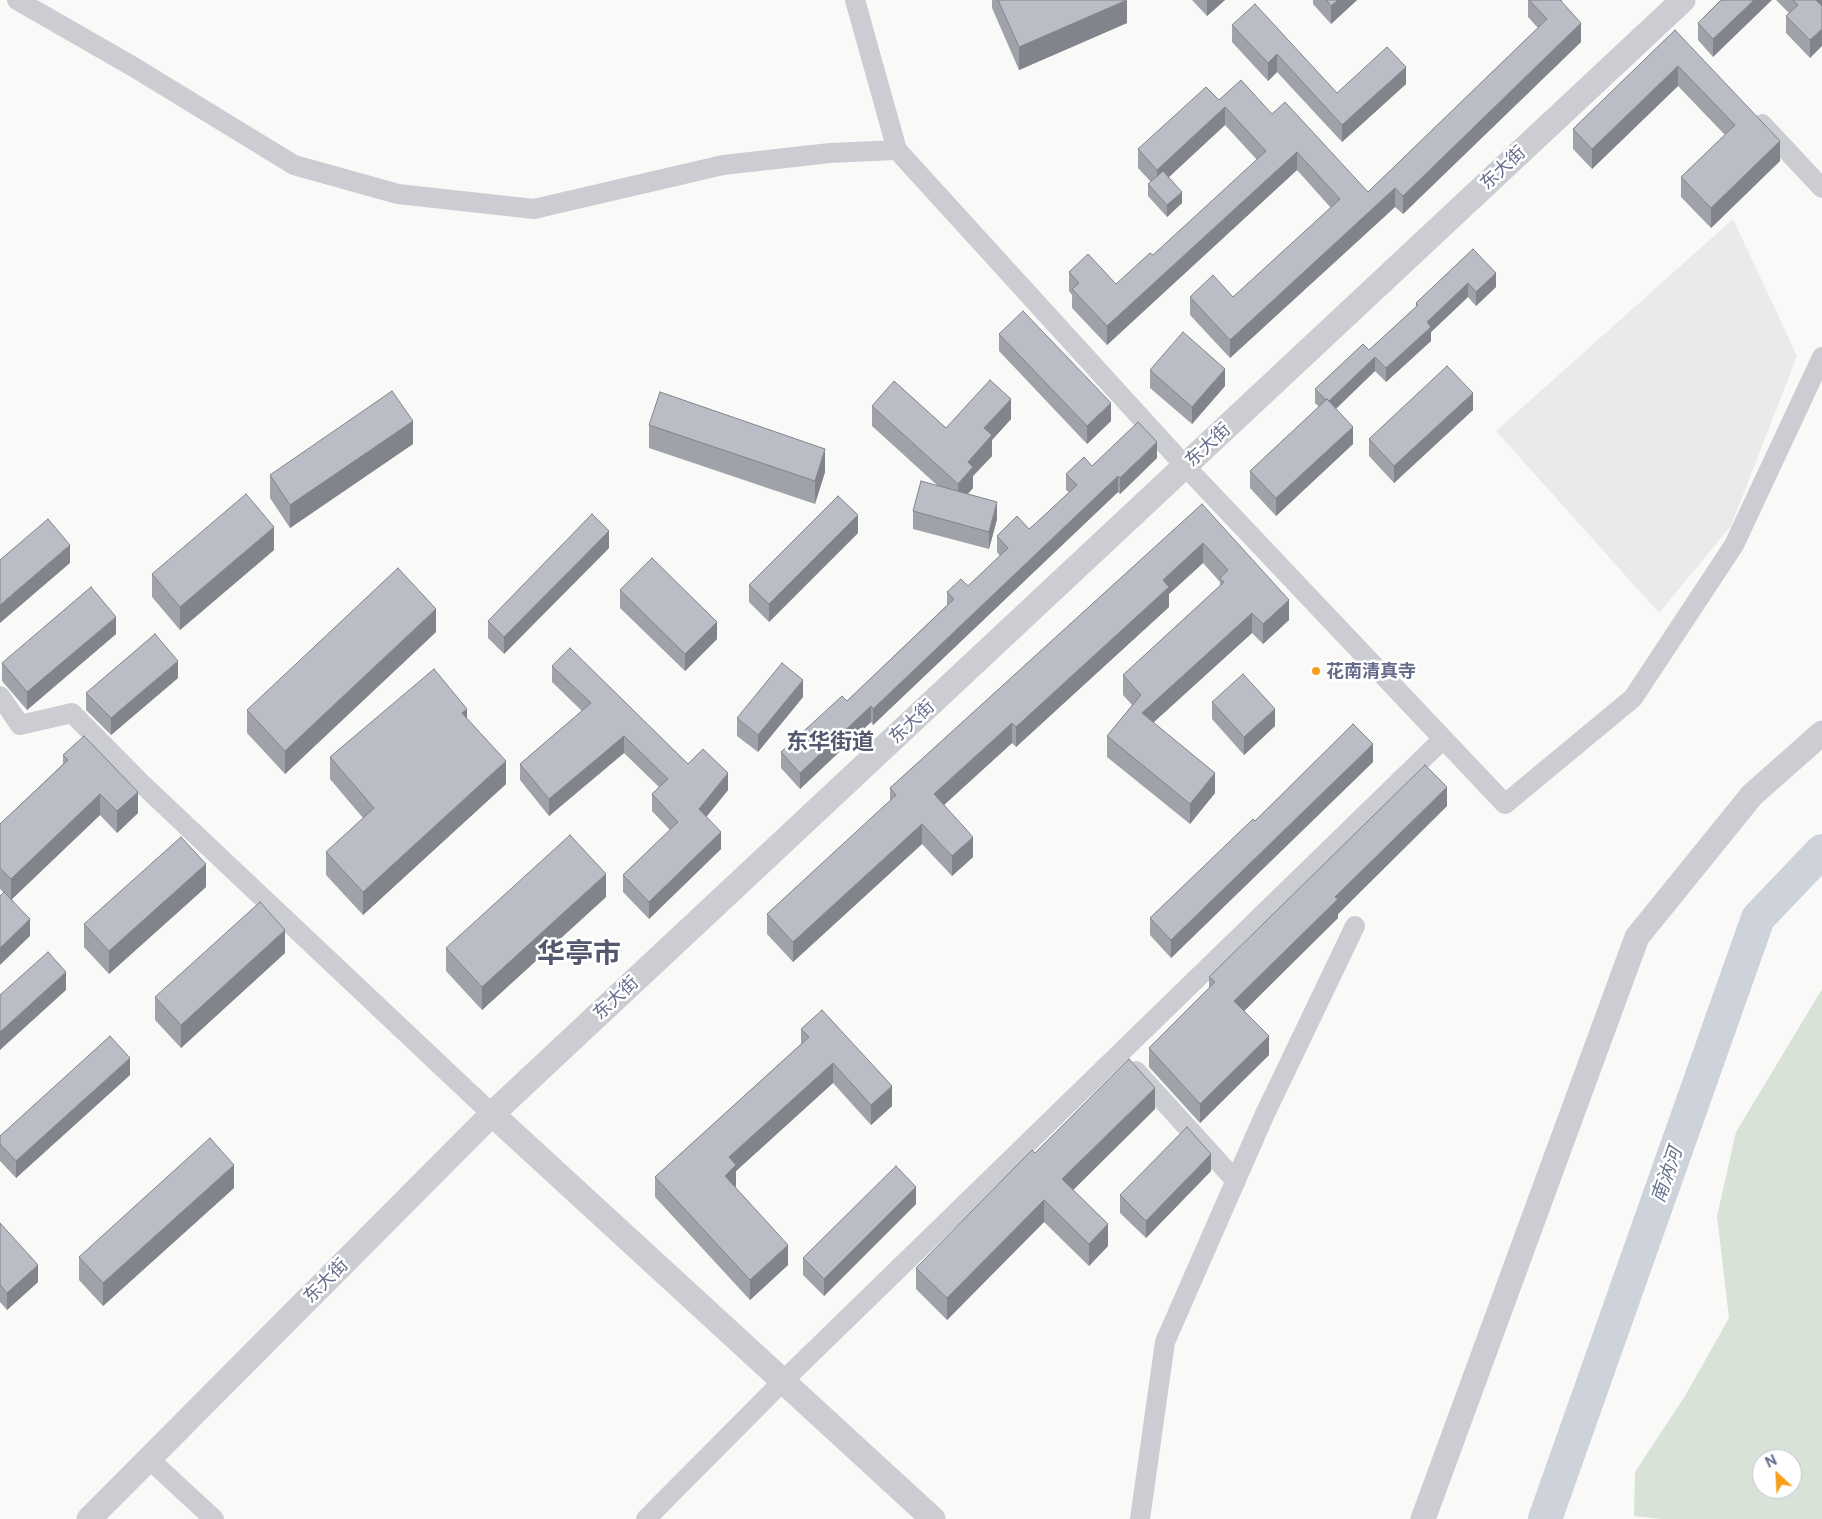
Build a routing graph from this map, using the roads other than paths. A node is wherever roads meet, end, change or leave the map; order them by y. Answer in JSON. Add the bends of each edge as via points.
{"nodes":[{"id":1,"x":17,"y":0,"type":"edge"},
{"id":2,"x":855,"y":0,"type":"edge"},
{"id":3,"x":1683,"y":0,"type":"edge"},
{"id":4,"x":1749,"y":111,"type":"edge"},
{"id":5,"x":897,"y":150,"type":"junction"},
{"id":6,"x":1822,"y":188,"type":"edge"},
{"id":7,"x":1822,"y":357,"type":"edge"},
{"id":8,"x":1185,"y":466,"type":"junction"},
{"id":9,"x":0,"y":696,"type":"edge"},
{"id":10,"x":1822,"y":733,"type":"edge"},
{"id":11,"x":1444,"y":739,"type":"junction"},
{"id":12,"x":1355,"y":926,"type":"dead end"},
{"id":13,"x":1120,"y":1053,"type":"junction"},
{"id":14,"x":492,"y":1114,"type":"junction"},
{"id":15,"x":1236,"y":1181,"type":"junction"},
{"id":16,"x":783,"y":1381,"type":"junction"},
{"id":17,"x":149,"y":1459,"type":"junction"},
{"id":18,"x":89,"y":1519,"type":"edge"},
{"id":19,"x":214,"y":1519,"type":"edge"},
{"id":20,"x":646,"y":1519,"type":"edge"},
{"id":21,"x":933,"y":1519,"type":"edge"},
{"id":22,"x":1140,"y":1519,"type":"edge"},
{"id":23,"x":1423,"y":1519,"type":"edge"}],
"edges":[{"from":1,"to":5,"type":"street","via":[[294,165],[398,194],[534,210],[723,165],[830,153]]},
{"from":2,"to":5,"type":"street"},
{"from":3,"to":8,"type":"street","name":"东大街","via":[[1669,27]]},
{"from":4,"to":6,"type":"street"},
{"from":5,"to":8,"type":"street"},
{"from":7,"to":11,"type":"street","via":[[1734,545],[1633,698],[1505,804]]},
{"from":8,"to":11,"type":"street"},
{"from":8,"to":14,"type":"street","name":"东大街"},
{"from":9,"to":14,"type":"street","via":[[20,725],[72,713]]},
{"from":10,"to":23,"type":"street","via":[[1752,796],[1637,937]]},
{"from":11,"to":13,"type":"street"},
{"from":12,"to":15,"type":"street"},
{"from":13,"to":15,"type":"street"},
{"from":13,"to":16,"type":"street"},
{"from":14,"to":16,"type":"street"},
{"from":14,"to":17,"type":"street","name":"东大街"},
{"from":15,"to":22,"type":"street","via":[[1165,1342]]},
{"from":16,"to":20,"type":"street"},
{"from":16,"to":21,"type":"street"},
{"from":17,"to":18,"type":"street","name":"东大街"},
{"from":17,"to":19,"type":"street"}]}
